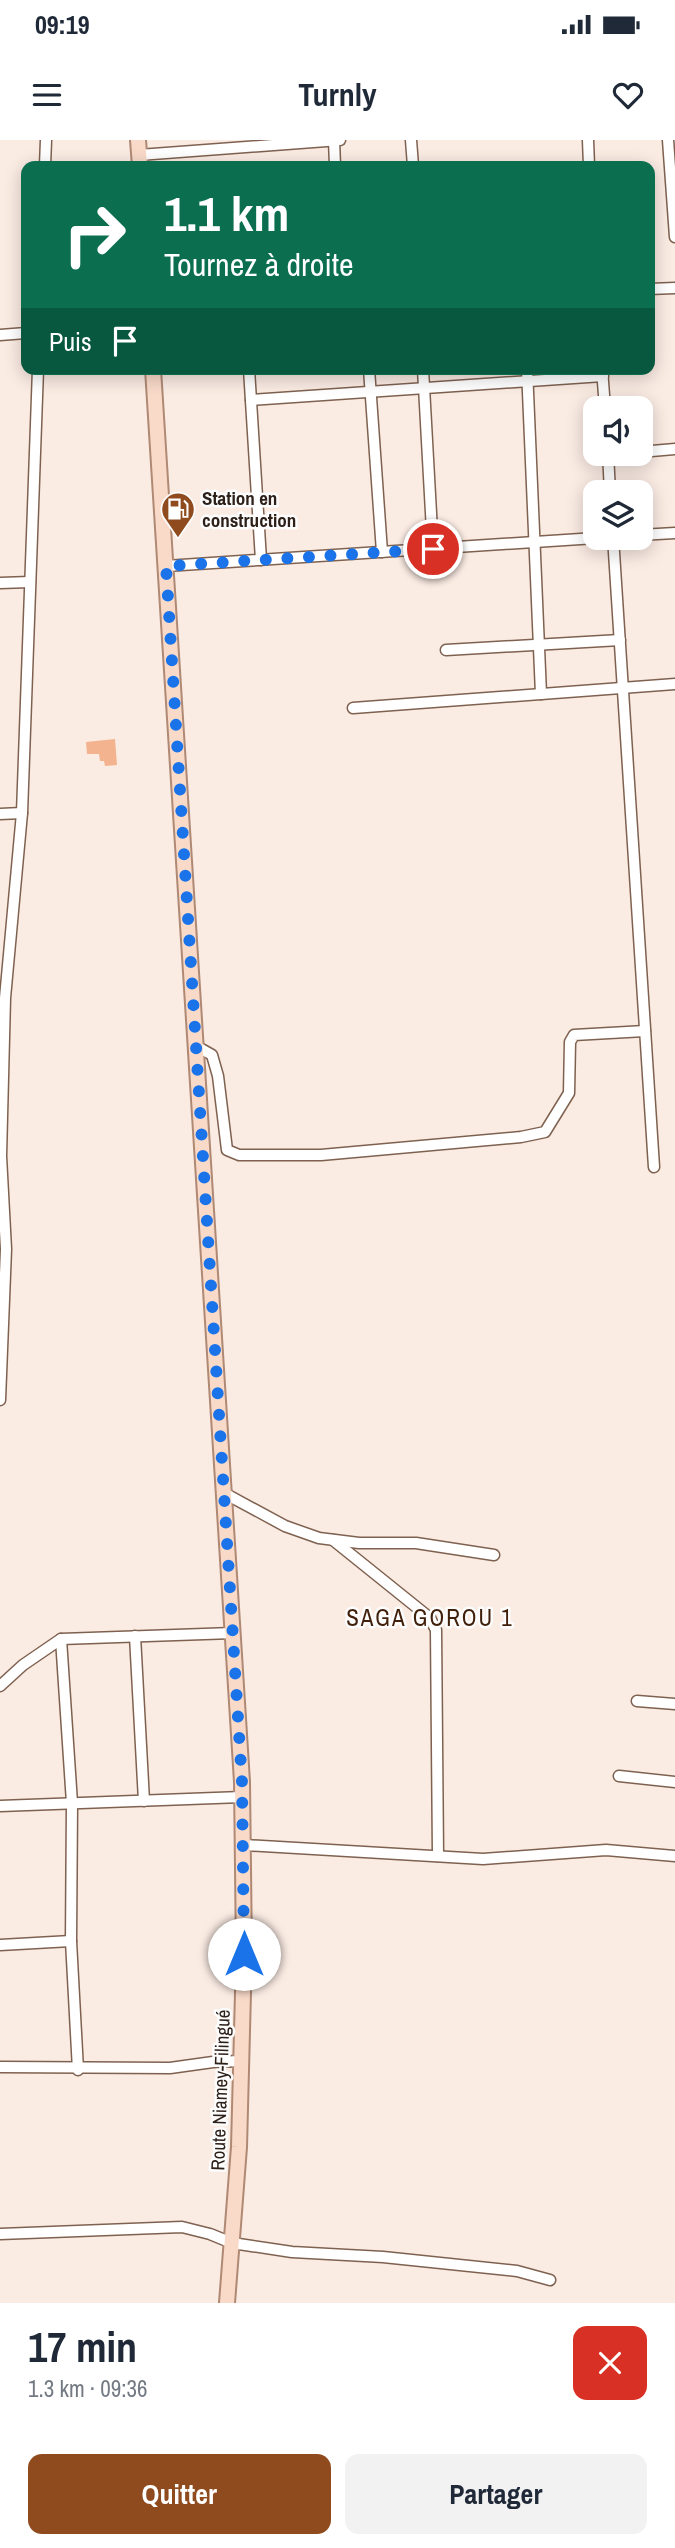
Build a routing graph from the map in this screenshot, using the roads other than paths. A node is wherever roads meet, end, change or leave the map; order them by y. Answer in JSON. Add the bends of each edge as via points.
{"nodes":[{"id":1,"x":46,"y":140,"type":"edge"},
{"id":2,"x":340,"y":140,"type":"edge"},
{"id":3,"x":411,"y":140,"type":"edge"},
{"id":4,"x":587,"y":140,"type":"edge"},
{"id":5,"x":668,"y":140,"type":"edge"},
{"id":6,"x":334,"y":141,"type":"edge"},
{"id":7,"x":139,"y":154,"type":"edge"},
{"id":8,"x":46,"y":161,"type":"edge"},
{"id":9,"x":335,"y":161,"type":"edge"},
{"id":10,"x":413,"y":161,"type":"edge"},
{"id":11,"x":589,"y":161,"type":"edge"},
{"id":12,"x":675,"y":237,"type":"edge"},
{"id":13,"x":675,"y":288,"type":"edge"},
{"id":14,"x":655,"y":289,"type":"edge"},
{"id":15,"x":21,"y":333,"type":"edge"},
{"id":16,"x":0,"y":335,"type":"edge"},
{"id":17,"x":38,"y":375,"type":"edge"},
{"id":18,"x":153,"y":375,"type":"edge"},
{"id":19,"x":249,"y":375,"type":"edge"},
{"id":20,"x":370,"y":375,"type":"edge"},
{"id":21,"x":424,"y":375,"type":"edge"},
{"id":22,"x":527,"y":375,"type":"edge"},
{"id":23,"x":584,"y":375,"type":"edge"},
{"id":24,"x":603,"y":375,"type":"edge"},
{"id":25,"x":527,"y":381,"type":"junction"},
{"id":26,"x":425,"y":388,"type":"junction"},
{"id":27,"x":371,"y":392,"type":"junction"},
{"id":28,"x":604,"y":396,"type":"edge"},
{"id":29,"x":251,"y":400,"type":"junction"},
{"id":30,"x":675,"y":449,"type":"edge"},
{"id":31,"x":653,"y":451,"type":"edge"},
{"id":32,"x":675,"y":533,"type":"edge"},
{"id":33,"x":653,"y":534,"type":"edge"},
{"id":34,"x":583,"y":539,"type":"edge"},
{"id":35,"x":535,"y":542,"type":"junction"},
{"id":36,"x":433,"y":549,"type":"junction"},
{"id":37,"x":613,"y":550,"type":"edge"},
{"id":38,"x":382,"y":552,"type":"junction"},
{"id":39,"x":261,"y":560,"type":"junction"},
{"id":40,"x":166,"y":566,"type":"junction"},
{"id":41,"x":30,"y":582,"type":"junction"},
{"id":42,"x":0,"y":583,"type":"edge"},
{"id":43,"x":620,"y":640,"type":"junction"},
{"id":44,"x":539,"y":645,"type":"junction"},
{"id":45,"x":446,"y":650,"type":"dead end"},
{"id":46,"x":675,"y":684,"type":"edge"},
{"id":47,"x":623,"y":688,"type":"junction"},
{"id":48,"x":541,"y":694,"type":"junction"},
{"id":49,"x":353,"y":708,"type":"dead end"},
{"id":50,"x":22,"y":813,"type":"junction"},
{"id":51,"x":0,"y":814,"type":"edge"},
{"id":52,"x":2,"y":998,"type":"edge"},
{"id":53,"x":645,"y":1031,"type":"junction"},
{"id":54,"x":196,"y":1046,"type":"junction"},
{"id":55,"x":0,"y":1156,"type":"edge"},
{"id":56,"x":654,"y":1167,"type":"dead end"},
{"id":57,"x":0,"y":1400,"type":"edge"},
{"id":58,"x":224,"y":1493,"type":"junction"},
{"id":59,"x":333,"y":1540,"type":"junction"},
{"id":60,"x":494,"y":1555,"type":"dead end"},
{"id":61,"x":233,"y":1633,"type":"junction"},
{"id":62,"x":135,"y":1636,"type":"junction"},
{"id":63,"x":61,"y":1639,"type":"junction"},
{"id":64,"x":0,"y":1686,"type":"edge"},
{"id":65,"x":637,"y":1701,"type":"dead end"},
{"id":66,"x":675,"y":1704,"type":"edge"},
{"id":67,"x":620,"y":1776,"type":"dead end"},
{"id":68,"x":675,"y":1782,"type":"edge"},
{"id":69,"x":242,"y":1797,"type":"junction"},
{"id":70,"x":144,"y":1801,"type":"junction"},
{"id":71,"x":72,"y":1803,"type":"junction"},
{"id":72,"x":0,"y":1806,"type":"edge"},
{"id":73,"x":244,"y":1844,"type":"junction"},
{"id":74,"x":675,"y":1856,"type":"edge"},
{"id":75,"x":438,"y":1857,"type":"junction"},
{"id":76,"x":71,"y":1941,"type":"junction"},
{"id":77,"x":0,"y":1945,"type":"edge"},
{"id":78,"x":241,"y":2061,"type":"junction"},
{"id":79,"x":0,"y":2067,"type":"edge"},
{"id":80,"x":78,"y":2070,"type":"junction"},
{"id":81,"x":0,"y":2234,"type":"edge"},
{"id":82,"x":232,"y":2243,"type":"junction"},
{"id":83,"x":550,"y":2280,"type":"dead end"},
{"id":84,"x":227,"y":2303,"type":"edge"}],
"edges":[{"from":1,"to":8,"type":"street"},
{"from":2,"to":6,"type":"street"},
{"from":3,"to":10,"type":"street"},
{"from":4,"to":11,"type":"street"},
{"from":5,"to":12,"type":"street"},
{"from":6,"to":7,"type":"street"},
{"from":6,"to":9,"type":"street"},
{"from":13,"to":14,"type":"street"},
{"from":15,"to":16,"type":"street"},
{"from":17,"to":41,"type":"street"},
{"from":18,"to":40,"type":"main road","name":"Route Niamey-Filingué"},
{"from":19,"to":29,"type":"street"},
{"from":20,"to":27,"type":"street"},
{"from":21,"to":26,"type":"street"},
{"from":22,"to":25,"type":"street"},
{"from":23,"to":25,"type":"street"},
{"from":24,"to":28,"type":"street"},
{"from":25,"to":26,"type":"street"},
{"from":25,"to":35,"type":"street"},
{"from":26,"to":27,"type":"street"},
{"from":26,"to":36,"type":"street"},
{"from":27,"to":29,"type":"street"},
{"from":27,"to":38,"type":"street"},
{"from":29,"to":39,"type":"street"},
{"from":30,"to":31,"type":"street"},
{"from":32,"to":33,"type":"street"},
{"from":34,"to":35,"type":"street"},
{"from":35,"to":36,"type":"street"},
{"from":35,"to":44,"type":"street"},
{"from":36,"to":38,"type":"street"},
{"from":37,"to":43,"type":"street"},
{"from":38,"to":39,"type":"street"},
{"from":39,"to":40,"type":"street"},
{"from":40,"to":54,"type":"main road","name":"Route Niamey-Filingué"},
{"from":41,"to":42,"type":"street"},
{"from":41,"to":50,"type":"street"},
{"from":43,"to":44,"type":"street"},
{"from":43,"to":47,"type":"street"},
{"from":44,"to":45,"type":"street"},
{"from":44,"to":48,"type":"street"},
{"from":46,"to":47,"type":"street"},
{"from":47,"to":48,"type":"street"},
{"from":47,"to":53,"type":"street"},
{"from":48,"to":49,"type":"street"},
{"from":50,"to":51,"type":"street"},
{"from":50,"to":52,"type":"street"},
{"from":52,"to":55,"type":"street"},
{"from":53,"to":54,"type":"street","via":[[574,1035],[569,1093],[545,1132],[321,1155],[239,1155],[227,1150],[212,1055]]},
{"from":53,"to":56,"type":"street"},
{"from":54,"to":58,"type":"main road","name":"Route Niamey-Filingué"},
{"from":55,"to":57,"type":"street","via":[[6,1249]]},
{"from":58,"to":59,"type":"street","via":[[285,1526]]},
{"from":58,"to":61,"type":"main road","name":"Route Niamey-Filingué"},
{"from":59,"to":60,"type":"street","via":[[416,1543]]},
{"from":59,"to":75,"type":"street","via":[[430,1618],[436,1630]]},
{"from":61,"to":62,"type":"street"},
{"from":61,"to":69,"type":"main road","name":"Route Niamey-Filingué"},
{"from":62,"to":63,"type":"street"},
{"from":62,"to":70,"type":"street"},
{"from":63,"to":64,"type":"street"},
{"from":63,"to":71,"type":"street"},
{"from":65,"to":66,"type":"street"},
{"from":67,"to":68,"type":"street"},
{"from":69,"to":70,"type":"street"},
{"from":69,"to":73,"type":"main road","name":"Route Niamey-Filingué"},
{"from":70,"to":71,"type":"street"},
{"from":71,"to":72,"type":"street"},
{"from":71,"to":76,"type":"street"},
{"from":73,"to":75,"type":"street"},
{"from":73,"to":78,"type":"main road","name":"Route Niamey-Filingué"},
{"from":74,"to":75,"type":"street","via":[[606,1850],[483,1859]]},
{"from":76,"to":77,"type":"street"},
{"from":76,"to":80,"type":"street"},
{"from":78,"to":80,"type":"street"},
{"from":78,"to":82,"type":"main road","name":"Route Niamey-Filingué"},
{"from":79,"to":80,"type":"street"},
{"from":81,"to":82,"type":"street","via":[[181,2227]]},
{"from":82,"to":83,"type":"street","via":[[318,2255],[517,2271]]},
{"from":82,"to":84,"type":"main road","name":"Route Niamey-Filingué"}]}
